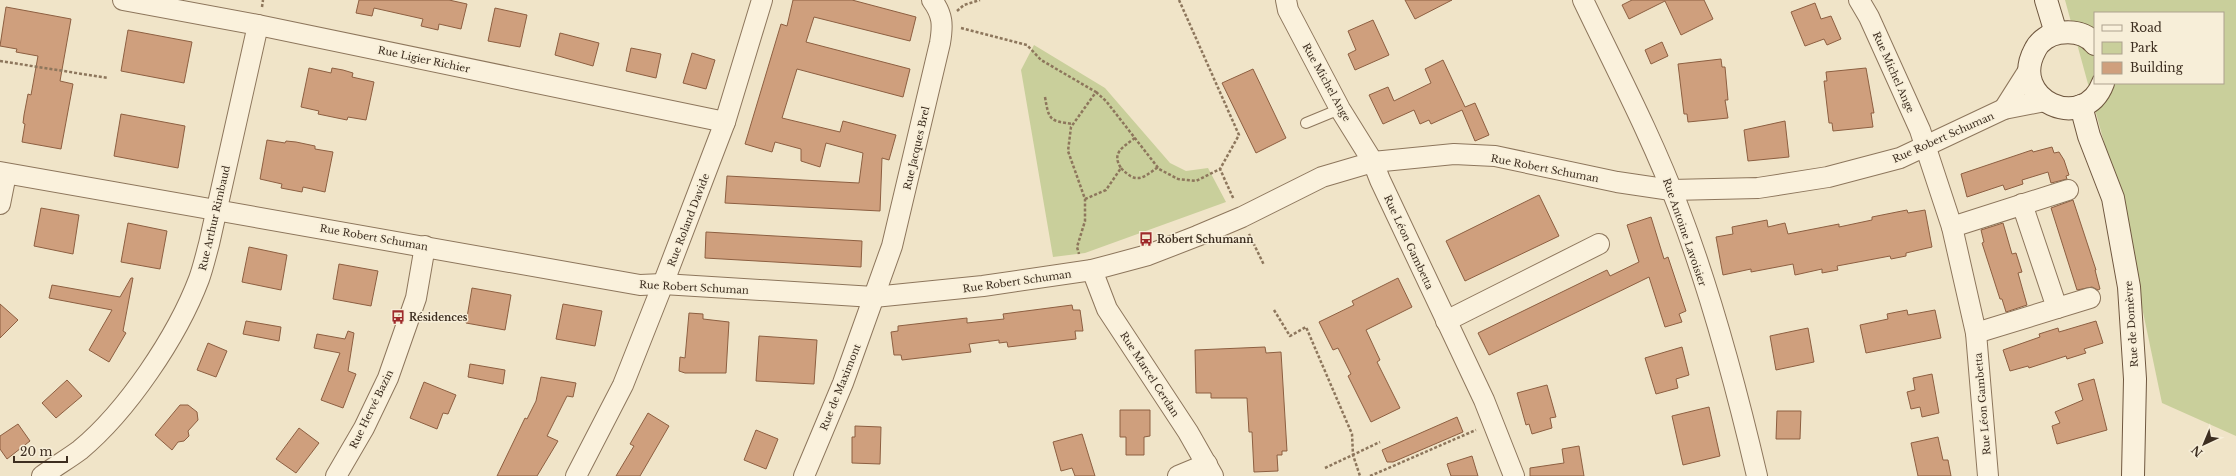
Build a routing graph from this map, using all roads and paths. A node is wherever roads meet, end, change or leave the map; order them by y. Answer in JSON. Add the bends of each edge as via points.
{"nodes":[{"id":1,"x":123,"y":0,"type":"edge"},
{"id":2,"x":762,"y":0,"type":"edge"},
{"id":3,"x":932,"y":0,"type":"edge"},
{"id":4,"x":980,"y":0,"type":"edge"},
{"id":5,"x":1180,"y":0,"type":"edge"},
{"id":6,"x":1286,"y":0,"type":"edge"},
{"id":7,"x":1583,"y":0,"type":"edge"},
{"id":8,"x":1859,"y":0,"type":"edge"},
{"id":9,"x":2046,"y":0,"type":"edge"},
{"id":10,"x":943,"y":23,"type":"junction"},
{"id":11,"x":258,"y":25,"type":"junction"},
{"id":12,"x":2056,"y":33,"type":"junction"},
{"id":13,"x":2094,"y":43,"type":"edge"},
{"id":14,"x":0,"y":61,"type":"edge"},
{"id":15,"x":2030,"y":68,"type":"junction"},
{"id":16,"x":108,"y":78,"type":"dead end"},
{"id":17,"x":2102,"y":84,"type":"edge"},
{"id":18,"x":1096,"y":92,"type":"junction"},
{"id":19,"x":1045,"y":97,"type":"dead end"},
{"id":20,"x":2045,"y":101,"type":"junction"},
{"id":21,"x":2081,"y":106,"type":"junction"},
{"id":22,"x":1340,"y":109,"type":"junction"},
{"id":23,"x":2004,"y":109,"type":"junction"},
{"id":24,"x":725,"y":122,"type":"junction"},
{"id":25,"x":1306,"y":123,"type":"dead end"},
{"id":26,"x":1073,"y":124,"type":"junction"},
{"id":27,"x":1134,"y":138,"type":"junction"},
{"id":28,"x":1926,"y":146,"type":"junction"},
{"id":29,"x":1373,"y":162,"type":"junction"},
{"id":30,"x":1158,"y":167,"type":"junction"},
{"id":31,"x":1121,"y":168,"type":"junction"},
{"id":32,"x":1220,"y":169,"type":"junction"},
{"id":33,"x":3,"y":173,"type":"edge"},
{"id":34,"x":1671,"y":190,"type":"junction"},
{"id":35,"x":2068,"y":190,"type":"dead end"},
{"id":36,"x":1085,"y":199,"type":"junction"},
{"id":37,"x":0,"y":204,"type":"edge"},
{"id":38,"x":2022,"y":204,"type":"junction"},
{"id":39,"x":216,"y":209,"type":"junction"},
{"id":40,"x":1242,"y":217,"type":"junction"},
{"id":41,"x":1952,"y":227,"type":"junction"},
{"id":42,"x":1599,"y":244,"type":"dead end"},
{"id":43,"x":425,"y":246,"type":"junction"},
{"id":44,"x":1264,"y":265,"type":"dead end"},
{"id":45,"x":1089,"y":271,"type":"junction"},
{"id":46,"x":664,"y":284,"type":"junction"},
{"id":47,"x":874,"y":297,"type":"junction"},
{"id":48,"x":2090,"y":298,"type":"dead end"},
{"id":49,"x":2057,"y":308,"type":"junction"},
{"id":50,"x":1274,"y":310,"type":"dead end"},
{"id":51,"x":1446,"y":321,"type":"junction"},
{"id":52,"x":1976,"y":333,"type":"junction"},
{"id":53,"x":1493,"y":423,"type":"junction"},
{"id":54,"x":1380,"y":442,"type":"dead end"},
{"id":55,"x":1353,"y":455,"type":"junction"},
{"id":56,"x":1325,"y":468,"type":"dead end"},
{"id":57,"x":1210,"y":470,"type":"edge"},
{"id":58,"x":42,"y":476,"type":"edge"},
{"id":59,"x":336,"y":476,"type":"edge"},
{"id":60,"x":576,"y":476,"type":"edge"},
{"id":61,"x":804,"y":476,"type":"edge"},
{"id":62,"x":1178,"y":476,"type":"edge"},
{"id":63,"x":1360,"y":476,"type":"edge"},
{"id":64,"x":1370,"y":476,"type":"edge"},
{"id":65,"x":1514,"y":476,"type":"edge"},
{"id":66,"x":1757,"y":476,"type":"edge"},
{"id":67,"x":1988,"y":476,"type":"edge"},
{"id":68,"x":2133,"y":476,"type":"edge"}],
"edges":[{"from":1,"to":11,"type":"street","name":"Rue Ligier Richier"},
{"from":2,"to":24,"type":"street","name":"Rue Roland Davide"},
{"from":3,"to":10,"type":"street","via":[[940,11]]},
{"from":4,"to":10,"type":"path","via":[[964,5]]},
{"from":5,"to":32,"type":"path","via":[[1239,134]]},
{"from":6,"to":22,"type":"street","name":"Rue Michel Ange","via":[[1288,10]]},
{"from":7,"to":34,"type":"street","name":"Rue Antoine Lavoisier"},
{"from":8,"to":28,"type":"street","name":"Rue Michel Ange"},
{"from":9,"to":12,"type":"street"},
{"from":10,"to":18,"type":"path","via":[[1027,45],[1041,60]]},
{"from":10,"to":47,"type":"street","name":"Rue Jacques Brel","via":[[892,246]]},
{"from":11,"to":24,"type":"street","name":"Rue Ligier Richier"},
{"from":11,"to":39,"type":"street","name":"Rue Arthur Rimbaud"},
{"from":12,"to":13,"type":"street","via":[[2082,34]]},
{"from":12,"to":15,"type":"street","via":[[2037,47],[2031,57]]},
{"from":14,"to":16,"type":"path"},
{"from":15,"to":20,"type":"street","via":[[2030,81]]},
{"from":15,"to":23,"type":"street","name":"Rue Robert Schuman"},
{"from":17,"to":21,"type":"street","via":[[2092,100]]},
{"from":18,"to":26,"type":"path"},
{"from":18,"to":27,"type":"path"},
{"from":19,"to":26,"type":"path","via":[[1048,115],[1054,122]]},
{"from":20,"to":21,"type":"street","via":[[2056,107]]},
{"from":20,"to":23,"type":"street","name":"Rue Robert Schuman"},
{"from":21,"to":68,"type":"street","name":"Rue de Domèvre","via":[[2089,136],[2113,198],[2129,287],[2135,380]]},
{"from":22,"to":25,"type":"lane"},
{"from":22,"to":29,"type":"street","name":"Rue Michel Ange"},
{"from":23,"to":28,"type":"street","name":"Rue Robert Schuman"},
{"from":24,"to":46,"type":"street","name":"Rue Roland Davide"},
{"from":26,"to":36,"type":"path","via":[[1068,151]]},
{"from":27,"to":30,"type":"path"},
{"from":27,"to":31,"type":"path","via":[[1116,155],[1116,161]]},
{"from":28,"to":34,"type":"street","name":"Rue Robert Schuman","via":[[1900,158],[1828,177],[1758,188]]},
{"from":28,"to":41,"type":"street","name":"Rue Léon Gambetta"},
{"from":29,"to":34,"type":"street","name":"Rue Robert Schuman","via":[[1454,154],[1495,156],[1617,182]]},
{"from":29,"to":40,"type":"street","name":"Rue Robert Schuman","via":[[1322,177]]},
{"from":29,"to":51,"type":"street","name":"Rue Léon Gambetta"},
{"from":30,"to":31,"type":"path","via":[[1143,178],[1128,175]]},
{"from":30,"to":32,"type":"path","via":[[1178,179],[1196,181]]},
{"from":31,"to":36,"type":"path","via":[[1106,190]]},
{"from":32,"to":40,"type":"path"},
{"from":33,"to":37,"type":"street"},
{"from":33,"to":39,"type":"street","name":"Rue Robert Schuman"},
{"from":34,"to":66,"type":"street","name":"Rue Antoine Lavoisier","via":[[1733,372]]},
{"from":35,"to":38,"type":"street"},
{"from":36,"to":45,"type":"path","via":[[1085,221],[1077,247]]},
{"from":38,"to":41,"type":"street"},
{"from":38,"to":49,"type":"street"},
{"from":39,"to":43,"type":"street","name":"Rue Robert Schuman"},
{"from":39,"to":58,"type":"street","name":"Rue Arthur Rimbaud","via":[[199,279],[171,337],[110,421],[79,450]]},
{"from":40,"to":44,"type":"path"},
{"from":40,"to":45,"type":"street","name":"Rue Robert Schuman","via":[[1148,255]]},
{"from":41,"to":52,"type":"street","name":"Rue Léon Gambetta"},
{"from":42,"to":51,"type":"street"},
{"from":43,"to":46,"type":"street","name":"Rue Robert Schuman","via":[[640,284]]},
{"from":43,"to":59,"type":"street","name":"Rue Hervé Bazin","via":[[416,298],[388,378],[364,428]]},
{"from":45,"to":47,"type":"street","name":"Rue Robert Schuman","via":[[983,286]]},
{"from":45,"to":57,"type":"street","name":"Rue Marcel Cerdan","via":[[1107,309]]},
{"from":46,"to":47,"type":"street","name":"Rue Robert Schuman"},
{"from":46,"to":60,"type":"street","name":"Rue Roland Davide","via":[[623,385]]},
{"from":47,"to":61,"type":"street","name":"Rue de Maximont","via":[[843,382]]},
{"from":48,"to":49,"type":"street"},
{"from":49,"to":52,"type":"street"},
{"from":50,"to":55,"type":"path","via":[[1290,336],[1306,327],[1352,434]]},
{"from":51,"to":53,"type":"street","name":"Rue Léon Gambetta"},
{"from":52,"to":67,"type":"street","name":"Rue Léon Gambetta"},
{"from":53,"to":64,"type":"path"},
{"from":53,"to":65,"type":"street","name":"Rue Léon Gambetta"},
{"from":54,"to":55,"type":"path"},
{"from":55,"to":56,"type":"path"},
{"from":55,"to":63,"type":"path"},
{"from":57,"to":62,"type":"street"}]}
